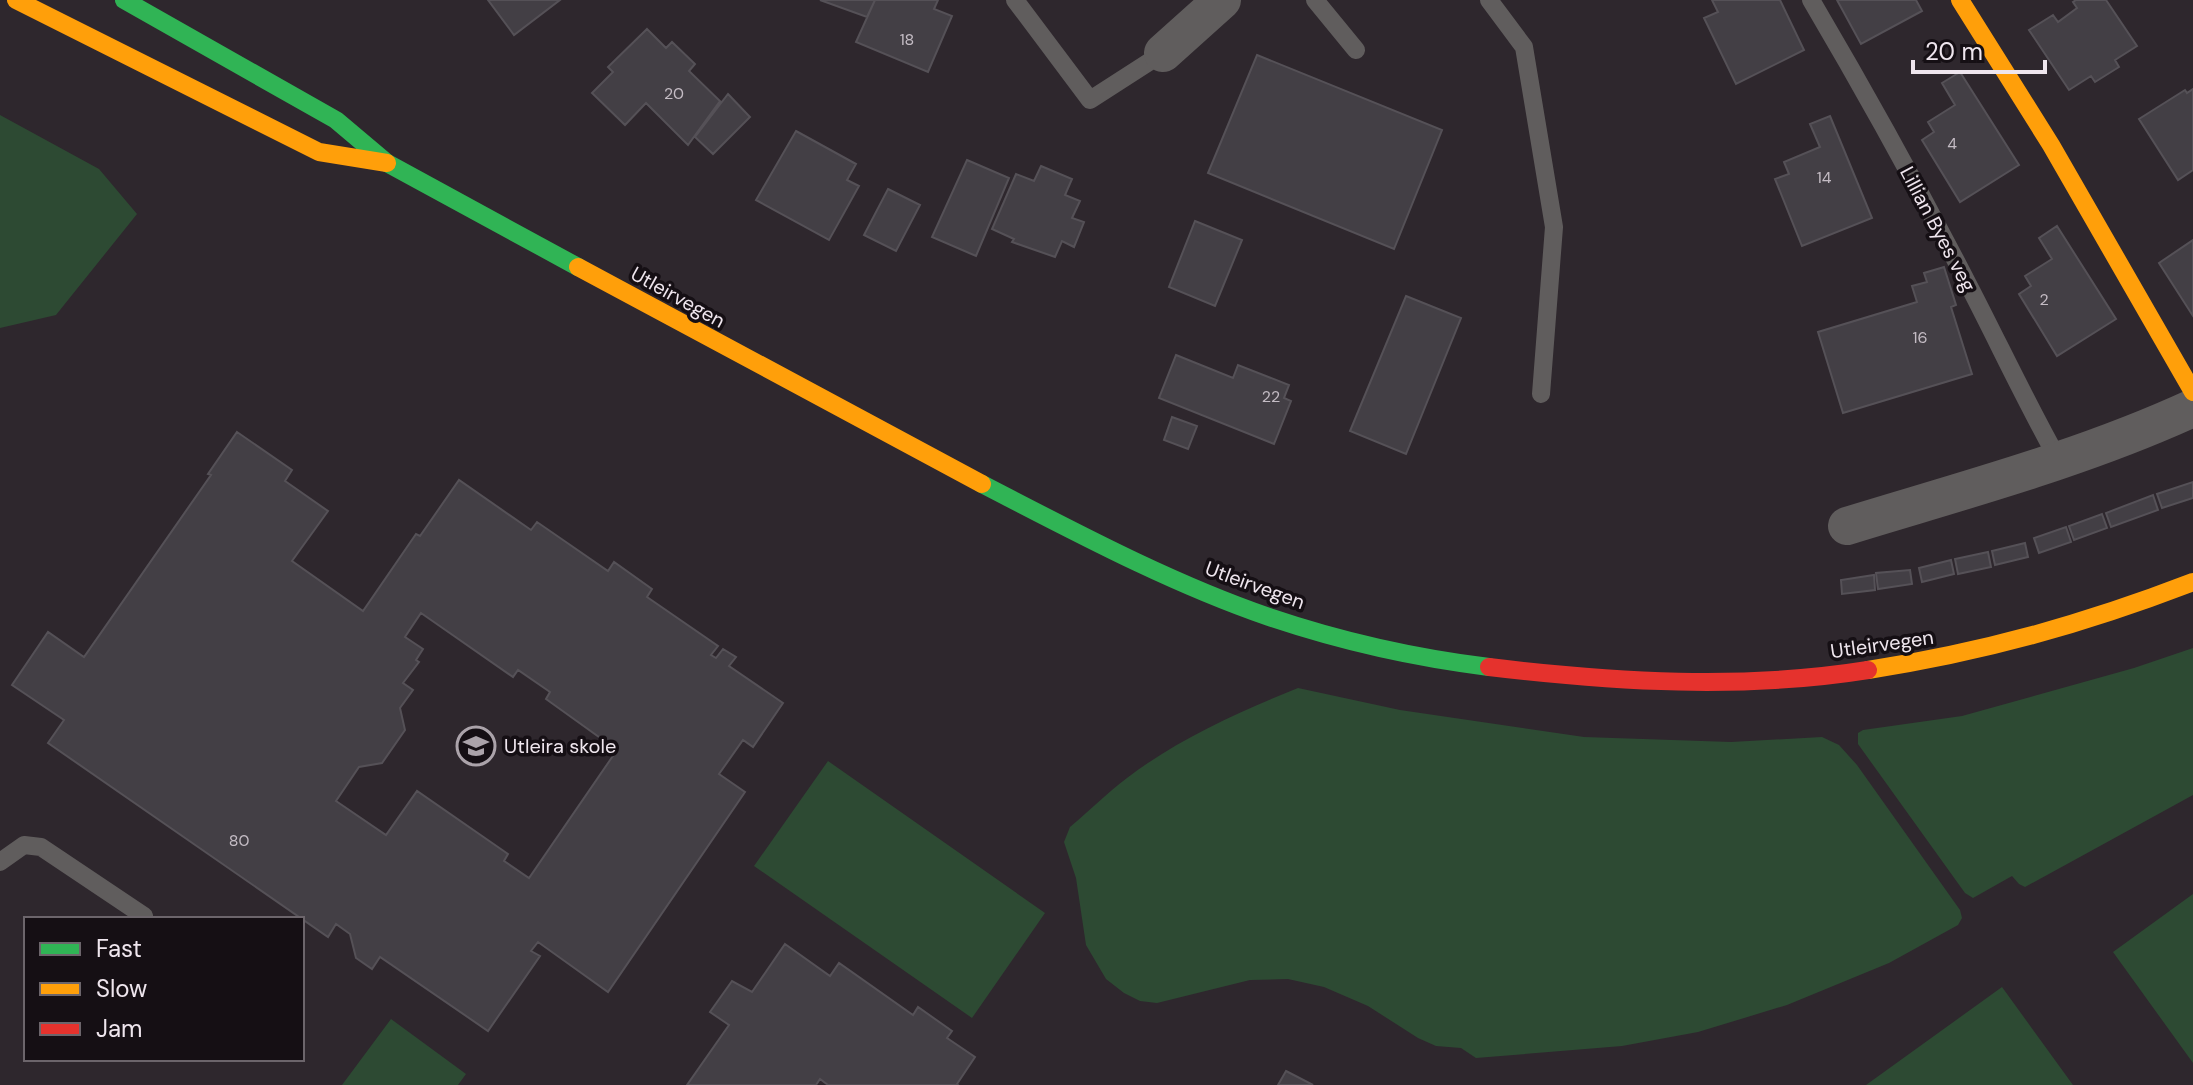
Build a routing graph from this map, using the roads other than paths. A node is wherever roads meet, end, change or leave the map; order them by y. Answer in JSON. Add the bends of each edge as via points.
{"nodes":[{"id":1,"x":16,"y":0,"type":"edge"},
{"id":2,"x":124,"y":0,"type":"edge"},
{"id":3,"x":1015,"y":0,"type":"edge"},
{"id":4,"x":1222,"y":0,"type":"edge"},
{"id":5,"x":1315,"y":0,"type":"edge"},
{"id":6,"x":1489,"y":0,"type":"edge"},
{"id":7,"x":1811,"y":0,"type":"edge"},
{"id":8,"x":1960,"y":0,"type":"edge"},
{"id":9,"x":1356,"y":50,"type":"dead end"},
{"id":10,"x":1163,"y":53,"type":"joint"},
{"id":11,"x":387,"y":163,"type":"junction"},
{"id":12,"x":2193,"y":392,"type":"edge"},
{"id":13,"x":1541,"y":394,"type":"dead end"},
{"id":14,"x":2193,"y":408,"type":"edge"},
{"id":15,"x":2059,"y":461,"type":"junction"},
{"id":16,"x":1847,"y":526,"type":"dead end"},
{"id":17,"x":2193,"y":582,"type":"edge"},
{"id":18,"x":0,"y":862,"type":"edge"},
{"id":19,"x":144,"y":916,"type":"dead end"}],
"edges":[{"from":1,"to":11,"type":"main road","name":"Utleirvegen","via":[[319,152]]},
{"from":2,"to":11,"type":"main road","name":"Utleirvegen","via":[[336,120]]},
{"from":3,"to":10,"type":"lane","via":[[1090,100]]},
{"from":4,"to":10,"type":"street"},
{"from":5,"to":9,"type":"lane"},
{"from":6,"to":13,"type":"lane","via":[[1524,47],[1554,227]]},
{"from":7,"to":15,"type":"lane","name":"Lillian Byes veg","via":[[1947,244]]},
{"from":8,"to":12,"type":"main road","via":[[2051,145]]},
{"from":11,"to":17,"type":"main road","name":"Utleirvegen","via":[[750,362],[1110,549],[1286,622],[1389,648],[1576,677],[1671,683],[1772,680],[1855,672],[2018,641]]},
{"from":14,"to":15,"type":"street"},
{"from":15,"to":16,"type":"street"},
{"from":18,"to":19,"type":"lane","via":[[24,845],[41,847]]}]}
